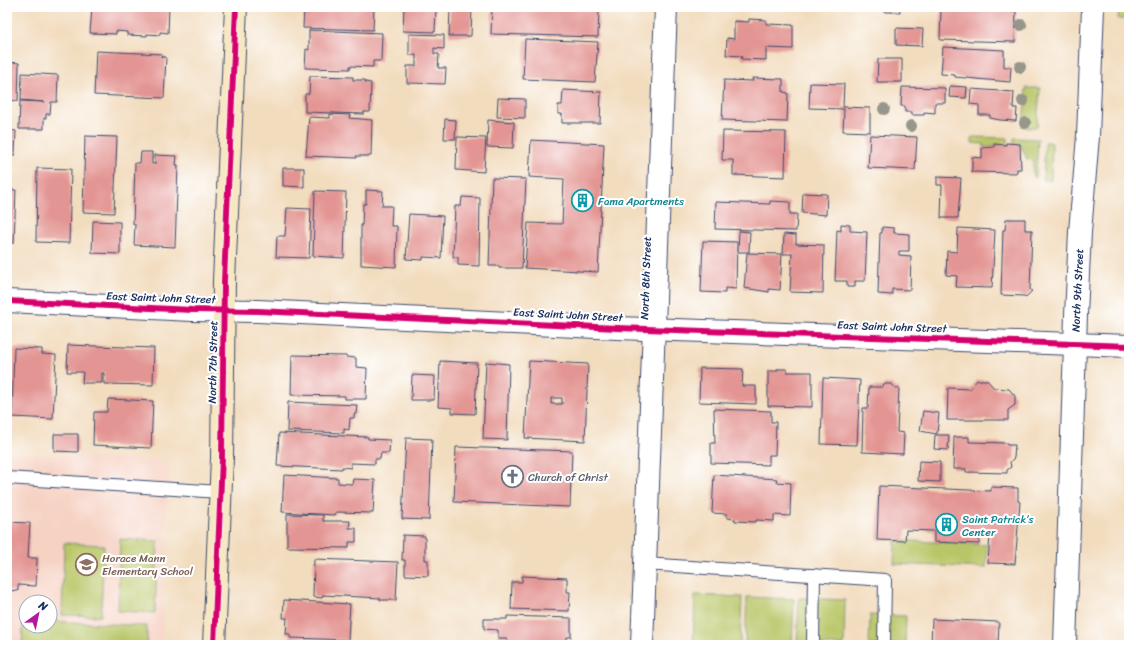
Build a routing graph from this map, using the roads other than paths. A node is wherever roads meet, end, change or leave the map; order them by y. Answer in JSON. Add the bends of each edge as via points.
{"nodes":[{"id":1,"x":236,"y":7,"type":"edge"},
{"id":2,"x":666,"y":7,"type":"edge"},
{"id":3,"x":1093,"y":7,"type":"edge"},
{"id":4,"x":7,"y":301,"type":"edge"},
{"id":5,"x":223,"y":310,"type":"junction"},
{"id":6,"x":653,"y":329,"type":"junction"},
{"id":7,"x":1075,"y":343,"type":"junction"},
{"id":8,"x":1129,"y":346,"type":"edge"},
{"id":9,"x":7,"y":478,"type":"edge"},
{"id":10,"x":220,"y":492,"type":"junction"},
{"id":11,"x":645,"y":564,"type":"junction"},
{"id":12,"x":814,"y":575,"type":"junction"},
{"id":13,"x":214,"y":645,"type":"edge"},
{"id":14,"x":642,"y":645,"type":"edge"},
{"id":15,"x":813,"y":645,"type":"edge"},
{"id":16,"x":884,"y":645,"type":"edge"},
{"id":17,"x":1065,"y":645,"type":"edge"}],
"edges":[{"from":1,"to":5,"type":"street","name":"North 7th Street"},
{"from":2,"to":6,"type":"street","name":"North 8th Street"},
{"from":3,"to":7,"type":"street","name":"North 9th Street"},
{"from":4,"to":5,"type":"street","name":"East Saint John Street"},
{"from":5,"to":6,"type":"street","name":"East Saint John Street"},
{"from":5,"to":10,"type":"street","name":"North 7th Street"},
{"from":6,"to":7,"type":"street","name":"East Saint John Street"},
{"from":6,"to":11,"type":"street","name":"North 8th Street"},
{"from":7,"to":8,"type":"street","name":"East Saint John Street"},
{"from":7,"to":17,"type":"street","name":"North 9th Street"},
{"from":9,"to":10,"type":"lane"},
{"from":10,"to":13,"type":"street","name":"North 7th Street"},
{"from":11,"to":12,"type":"lane"},
{"from":11,"to":14,"type":"street","name":"North 8th Street"},
{"from":12,"to":15,"type":"lane"},
{"from":12,"to":16,"type":"lane","via":[[885,580]]}]}
